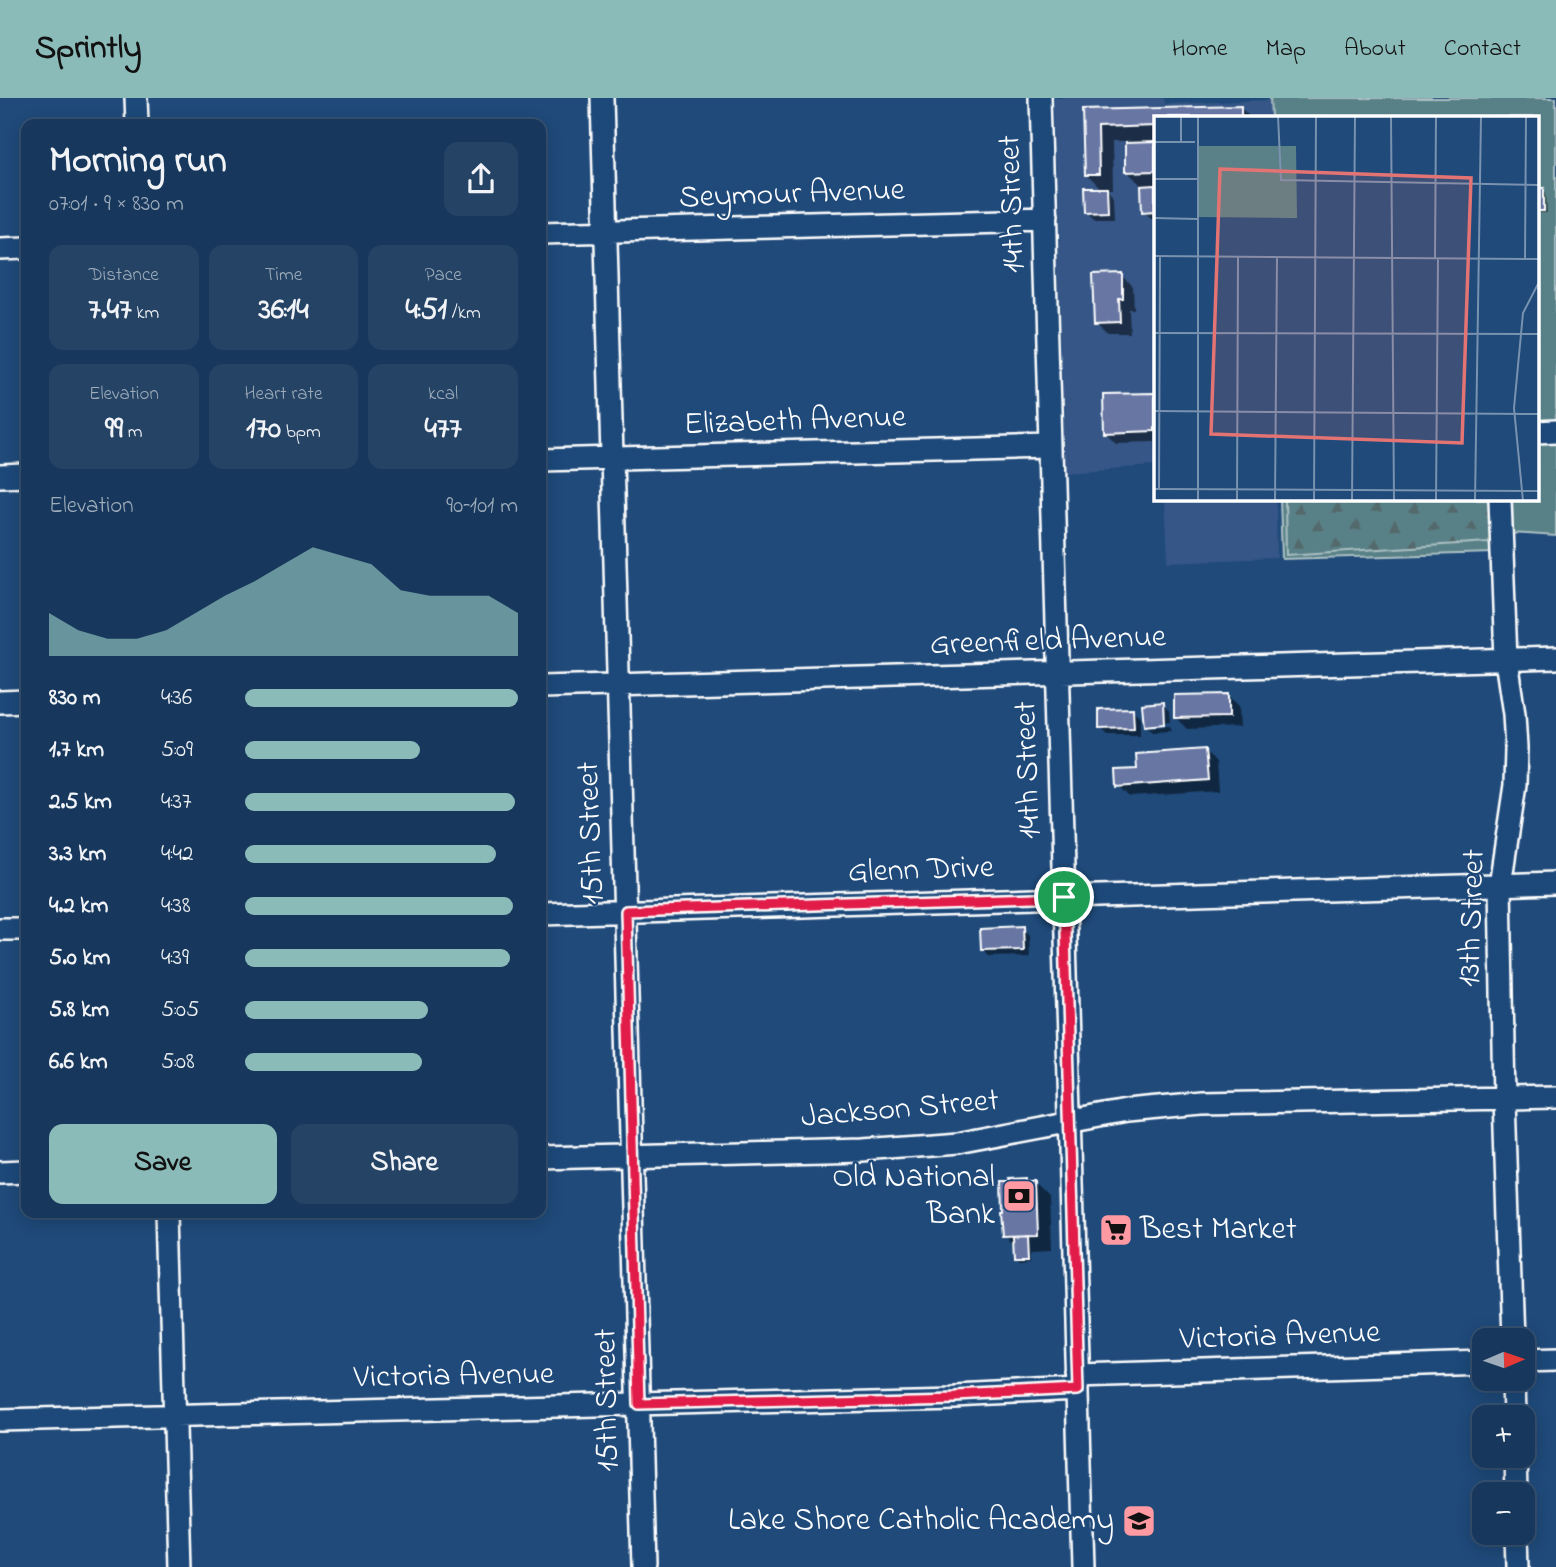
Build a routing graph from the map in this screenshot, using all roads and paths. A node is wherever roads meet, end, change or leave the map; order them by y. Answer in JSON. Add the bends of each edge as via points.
{"nodes":[{"id":1,"x":136,"y":98,"type":"edge"},
{"id":2,"x":602,"y":98,"type":"edge"},
{"id":3,"x":1041,"y":98,"type":"edge"},
{"id":4,"x":137,"y":119,"type":"edge"},
{"id":5,"x":1045,"y":220,"type":"junction"},
{"id":6,"x":606,"y":232,"type":"junction"},
{"id":7,"x":546,"y":233,"type":"edge"},
{"id":8,"x":21,"y":248,"type":"edge"},
{"id":9,"x":0,"y":249,"type":"edge"},
{"id":10,"x":1556,"y":431,"type":"edge"},
{"id":11,"x":1538,"y":432,"type":"edge"},
{"id":12,"x":1051,"y":447,"type":"junction"},
{"id":13,"x":613,"y":458,"type":"junction"},
{"id":14,"x":546,"y":460,"type":"edge"},
{"id":15,"x":21,"y":475,"type":"edge"},
{"id":16,"x":0,"y":476,"type":"edge"},
{"id":17,"x":1500,"y":500,"type":"edge"},
{"id":18,"x":1556,"y":658,"type":"edge"},
{"id":19,"x":1506,"y":660,"type":"junction"},
{"id":20,"x":1058,"y":673,"type":"junction"},
{"id":21,"x":620,"y":684,"type":"junction"},
{"id":22,"x":546,"y":687,"type":"edge"},
{"id":23,"x":21,"y":701,"type":"edge"},
{"id":24,"x":0,"y":702,"type":"edge"},
{"id":25,"x":1556,"y":884,"type":"edge"},
{"id":26,"x":1500,"y":885,"type":"junction"},
{"id":27,"x":1064,"y":897,"type":"junction"},
{"id":28,"x":626,"y":911,"type":"junction"},
{"id":29,"x":546,"y":914,"type":"edge"},
{"id":30,"x":0,"y":929,"type":"edge"},
{"id":31,"x":21,"y":929,"type":"edge"},
{"id":32,"x":1556,"y":1097,"type":"edge"},
{"id":33,"x":1504,"y":1099,"type":"junction"},
{"id":34,"x":1070,"y":1122,"type":"junction"},
{"id":35,"x":633,"y":1156,"type":"junction"},
{"id":36,"x":546,"y":1158,"type":"edge"},
{"id":37,"x":21,"y":1171,"type":"edge"},
{"id":38,"x":0,"y":1172,"type":"edge"},
{"id":39,"x":169,"y":1218,"type":"edge"},
{"id":40,"x":1512,"y":1328,"type":"edge"},
{"id":41,"x":1556,"y":1360,"type":"edge"},
{"id":42,"x":1535,"y":1361,"type":"edge"},
{"id":43,"x":1472,"y":1363,"type":"edge"},
{"id":44,"x":1078,"y":1382,"type":"junction"},
{"id":45,"x":639,"y":1404,"type":"junction"},
{"id":46,"x":175,"y":1416,"type":"junction"},
{"id":47,"x":0,"y":1420,"type":"edge"},
{"id":48,"x":1517,"y":1545,"type":"edge"},
{"id":49,"x":179,"y":1567,"type":"edge"},
{"id":50,"x":643,"y":1567,"type":"edge"},
{"id":51,"x":1083,"y":1567,"type":"edge"},
{"id":52,"x":1518,"y":1567,"type":"edge"}],
"edges":[{"from":1,"to":4,"type":"street"},
{"from":2,"to":6,"type":"street","name":"15th Street"},
{"from":3,"to":5,"type":"street","name":"14th Street"},
{"from":5,"to":6,"type":"street","name":"Seymour Avenue"},
{"from":5,"to":12,"type":"street","name":"14th Street"},
{"from":6,"to":7,"type":"street","name":"Seymour Avenue"},
{"from":6,"to":13,"type":"street","name":"15th Street"},
{"from":8,"to":9,"type":"street"},
{"from":10,"to":11,"type":"street"},
{"from":12,"to":13,"type":"street","name":"Elizabeth Avenue"},
{"from":12,"to":20,"type":"street","name":"14th Street"},
{"from":13,"to":14,"type":"street","name":"Elizabeth Avenue"},
{"from":13,"to":21,"type":"street","name":"15th Street"},
{"from":15,"to":16,"type":"street"},
{"from":17,"to":19,"type":"street","name":"13th Street"},
{"from":18,"to":19,"type":"street","name":"Greenfield Avenue"},
{"from":19,"to":20,"type":"street","name":"Greenfield Avenue"},
{"from":19,"to":26,"type":"street","name":"13th Street","via":[[1516,748]]},
{"from":20,"to":21,"type":"street","name":"Greenfield Avenue"},
{"from":20,"to":27,"type":"street","name":"14th Street"},
{"from":21,"to":22,"type":"street","name":"Greenfield Avenue"},
{"from":21,"to":28,"type":"street","name":"15th Street"},
{"from":23,"to":24,"type":"street"},
{"from":25,"to":26,"type":"street","name":"Glenn Drive"},
{"from":26,"to":27,"type":"street","name":"Glenn Drive"},
{"from":26,"to":33,"type":"street","name":"13th Street"},
{"from":27,"to":28,"type":"street","name":"Glenn Drive"},
{"from":27,"to":34,"type":"street","name":"14th Street"},
{"from":28,"to":29,"type":"street","name":"Glenn Drive"},
{"from":28,"to":35,"type":"street","name":"15th Street"},
{"from":30,"to":31,"type":"street"},
{"from":32,"to":33,"type":"street","name":"Jackson Street"},
{"from":33,"to":34,"type":"street","name":"Jackson Street","via":[[1202,1104]]},
{"from":33,"to":40,"type":"street","name":"13th Street"},
{"from":34,"to":35,"type":"street","name":"Jackson Street","via":[[957,1143]]},
{"from":34,"to":44,"type":"street","name":"14th Street"},
{"from":35,"to":36,"type":"street","name":"Jackson Street"},
{"from":35,"to":45,"type":"street","name":"15th Street"},
{"from":37,"to":38,"type":"street"},
{"from":39,"to":46,"type":"street"},
{"from":41,"to":42,"type":"street"},
{"from":43,"to":44,"type":"street","name":"Victoria Avenue"},
{"from":44,"to":45,"type":"street","name":"Victoria Avenue","via":[[954,1396]]},
{"from":44,"to":51,"type":"street","name":"14th Street"},
{"from":45,"to":46,"type":"street","name":"Victoria Avenue"},
{"from":45,"to":50,"type":"street","name":"15th Street"},
{"from":46,"to":47,"type":"street","name":"Victoria Avenue"},
{"from":46,"to":49,"type":"street"},
{"from":48,"to":52,"type":"street"}]}
